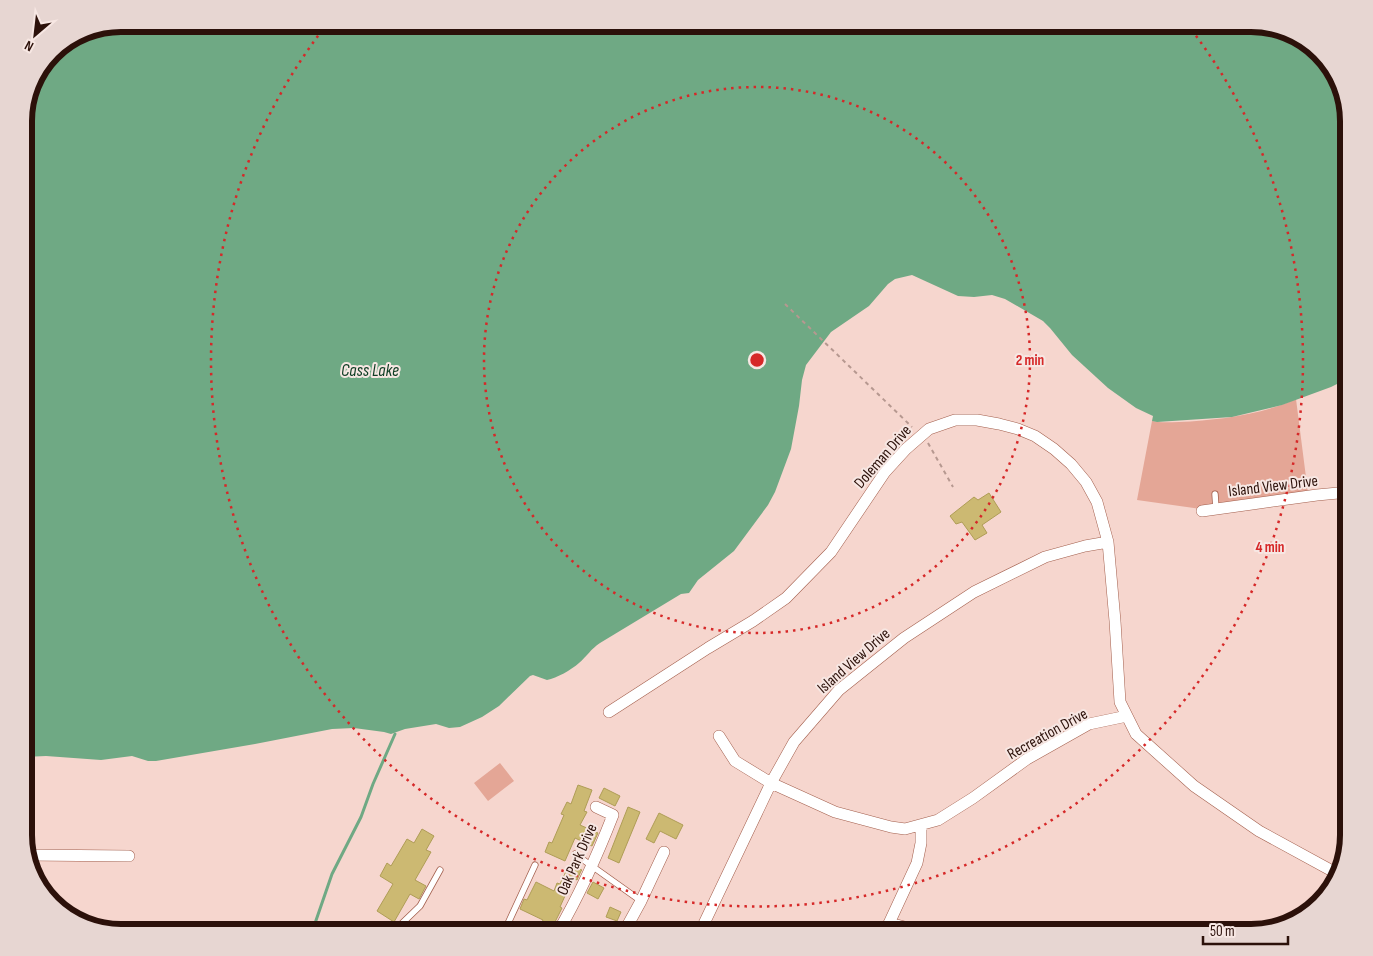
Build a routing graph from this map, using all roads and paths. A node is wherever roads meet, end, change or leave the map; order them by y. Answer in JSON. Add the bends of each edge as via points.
{"nodes":[{"id":1,"x":785,"y":304,"type":"dead end"},
{"id":2,"x":921,"y":435,"type":"junction"},
{"id":3,"x":953,"y":487,"type":"dead end"},
{"id":4,"x":1340,"y":493,"type":"edge"},
{"id":5,"x":1215,"y":494,"type":"dead end"},
{"id":6,"x":1216,"y":508,"type":"junction"},
{"id":7,"x":1202,"y":511,"type":"dead end"},
{"id":8,"x":1108,"y":542,"type":"junction"},
{"id":9,"x":609,"y":712,"type":"dead end"},
{"id":10,"x":1127,"y":716,"type":"junction"},
{"id":11,"x":719,"y":736,"type":"dead end"},
{"id":12,"x":771,"y":783,"type":"junction"},
{"id":13,"x":596,"y":807,"type":"dead end"},
{"id":14,"x":921,"y":825,"type":"junction"},
{"id":15,"x":664,"y":852,"type":"dead end"},
{"id":16,"x":575,"y":854,"type":"dead end"},
{"id":17,"x":35,"y":855,"type":"edge"},
{"id":18,"x":129,"y":856,"type":"dead end"},
{"id":19,"x":536,"y":865,"type":"dead end"},
{"id":20,"x":592,"y":866,"type":"junction"},
{"id":21,"x":440,"y":870,"type":"dead end"},
{"id":22,"x":1332,"y":871,"type":"edge"},
{"id":23,"x":641,"y":901,"type":"junction"},
{"id":24,"x":401,"y":924,"type":"edge"},
{"id":25,"x":508,"y":924,"type":"edge"},
{"id":26,"x":563,"y":924,"type":"edge"},
{"id":27,"x":628,"y":924,"type":"edge"},
{"id":28,"x":704,"y":924,"type":"edge"},
{"id":29,"x":889,"y":924,"type":"edge"}],
"edges":[{"from":1,"to":2,"type":"path"},
{"from":2,"to":3,"type":"path"},
{"from":2,"to":8,"type":"street","name":"Doleman Drive","via":[[938,424],[977,420],[1035,436],[1071,464],[1086,482],[1097,502]]},
{"from":2,"to":9,"type":"street","name":"Doleman Drive","via":[[885,472],[831,552],[786,598]]},
{"from":4,"to":6,"type":"street","name":"Island View Drive"},
{"from":5,"to":6,"type":"lane"},
{"from":6,"to":7,"type":"street","name":"Island View Drive"},
{"from":8,"to":10,"type":"street","name":"Doleman Drive","via":[[1120,702]]},
{"from":8,"to":12,"type":"street","name":"Island View Drive","via":[[1045,557],[974,592],[904,638],[839,690],[794,742]]},
{"from":10,"to":14,"type":"street","name":"Recreation Drive","via":[[1089,724],[1027,759],[938,820]]},
{"from":10,"to":22,"type":"street","via":[[1136,734],[1194,786],[1259,831]]},
{"from":11,"to":12,"type":"street","name":"Recreation Drive","via":[[735,761]]},
{"from":12,"to":14,"type":"street","name":"Recreation Drive","via":[[844,814],[891,827],[905,829]]},
{"from":12,"to":28,"type":"street","name":"Island View Drive"},
{"from":13,"to":20,"type":"street","name":"Oak Park Drive","via":[[613,815]]},
{"from":14,"to":29,"type":"street","via":[[917,863]]},
{"from":15,"to":23,"type":"street"},
{"from":16,"to":20,"type":"lane"},
{"from":17,"to":18,"type":"street"},
{"from":19,"to":25,"type":"lane"},
{"from":20,"to":23,"type":"lane"},
{"from":20,"to":26,"type":"street","name":"Oak Park Drive"},
{"from":21,"to":24,"type":"lane","via":[[420,906]]},
{"from":23,"to":27,"type":"street"}]}
